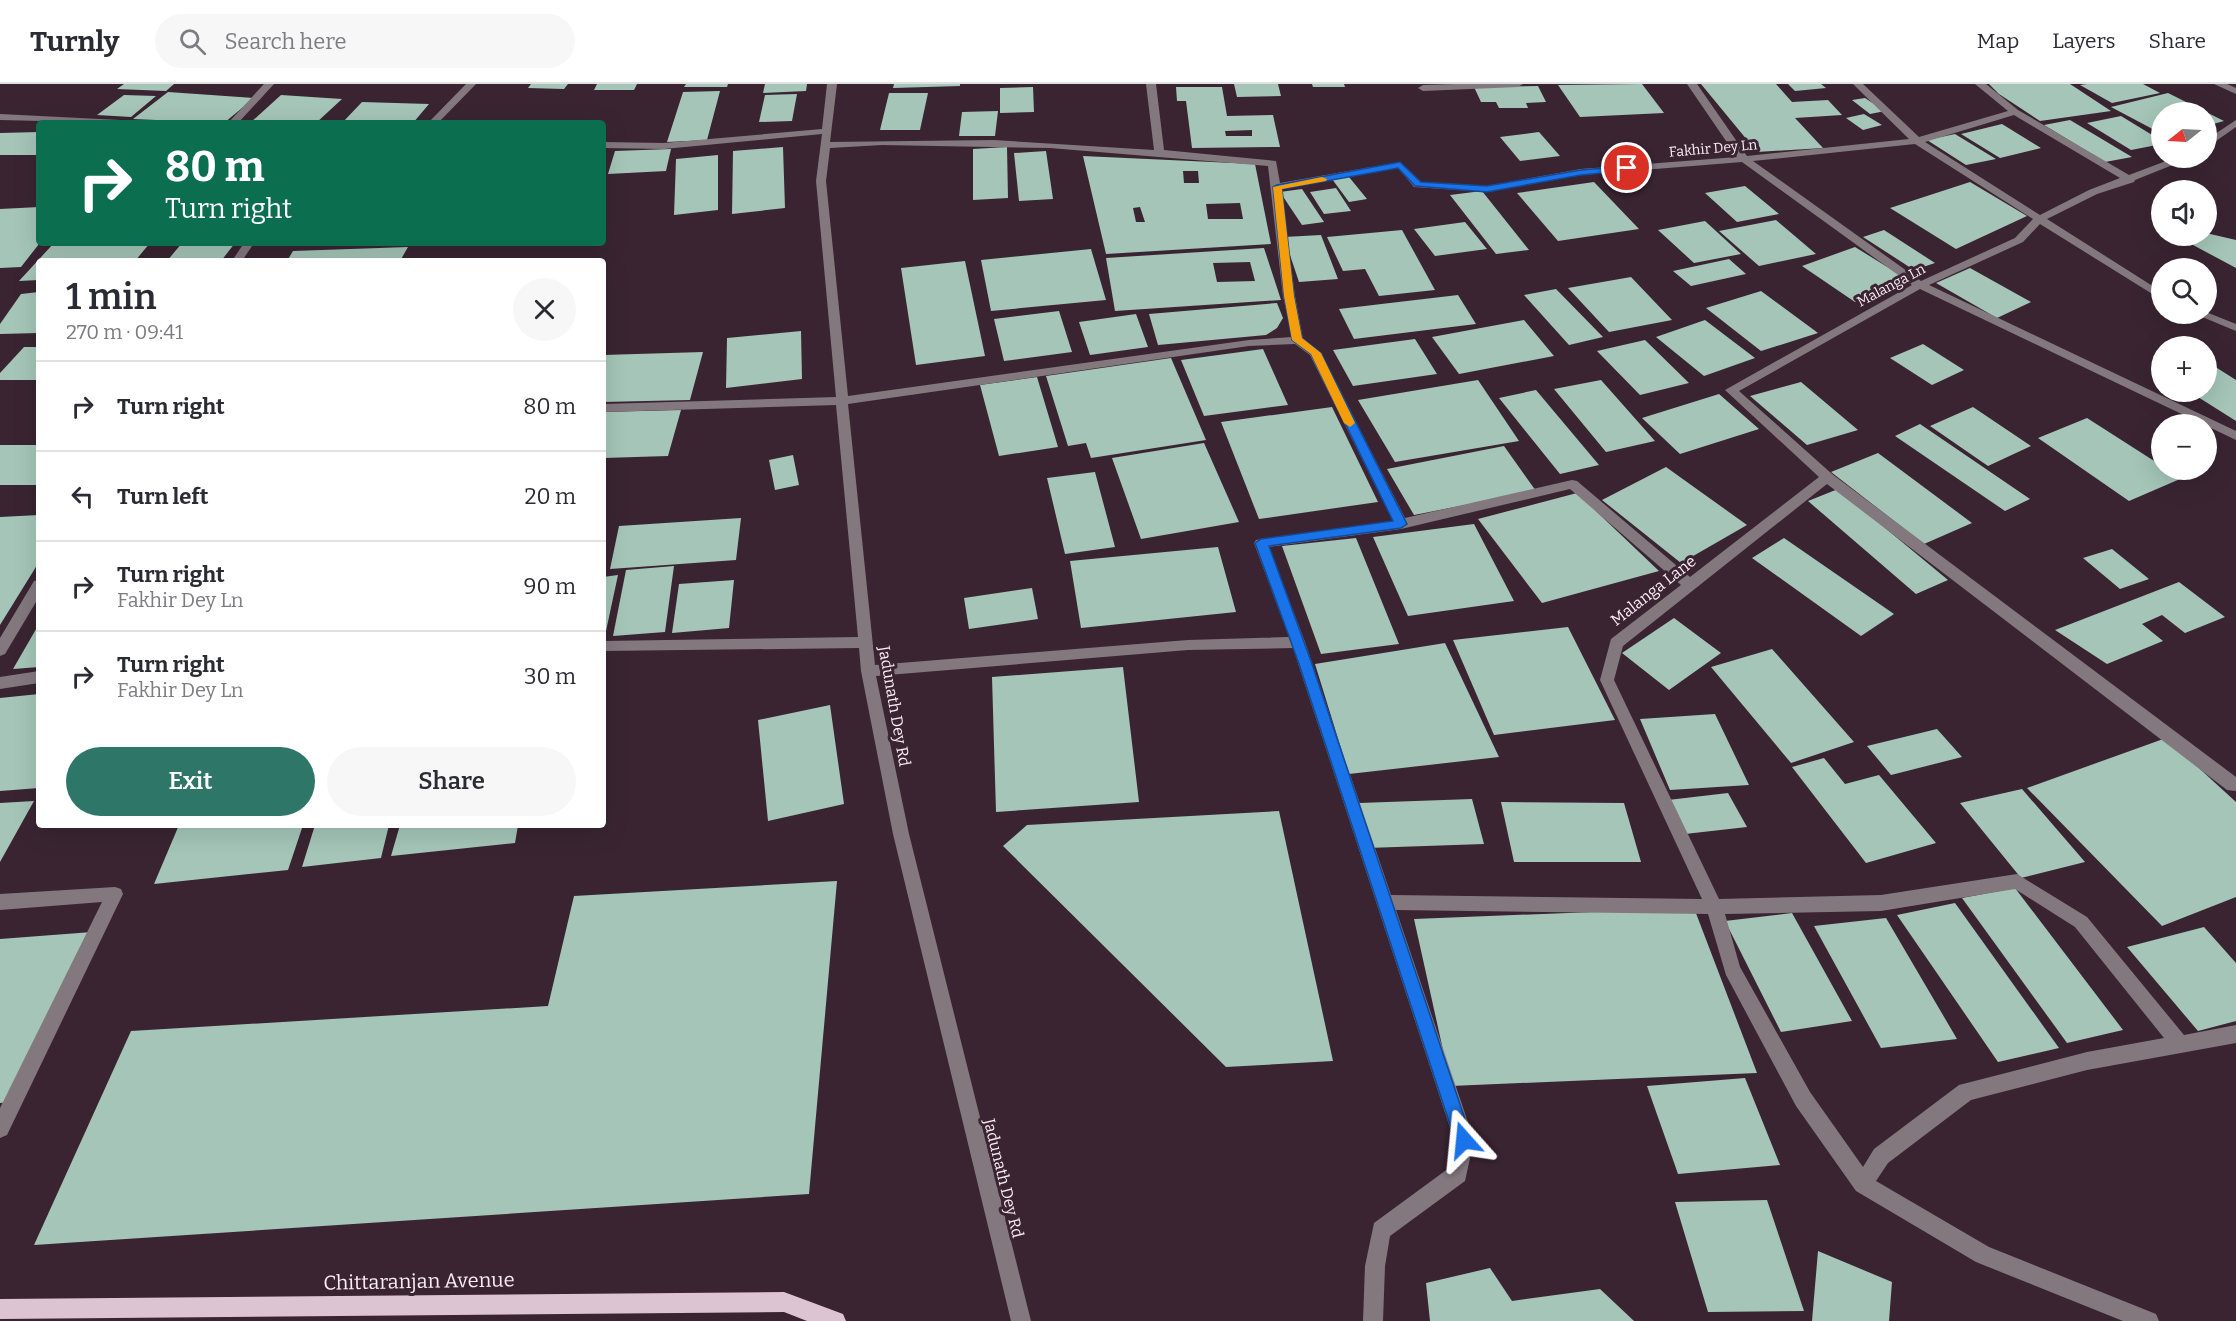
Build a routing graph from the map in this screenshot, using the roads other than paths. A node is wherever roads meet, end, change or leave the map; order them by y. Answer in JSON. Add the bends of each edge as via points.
{"nodes":[{"id":1,"x":269,"y":84,"type":"edge"},
{"id":2,"x":471,"y":84,"type":"edge"},
{"id":3,"x":832,"y":84,"type":"edge"},
{"id":4,"x":1151,"y":84,"type":"edge"},
{"id":5,"x":1518,"y":84,"type":"edge"},
{"id":6,"x":1692,"y":84,"type":"edge"},
{"id":7,"x":1858,"y":84,"type":"edge"},
{"id":8,"x":1980,"y":84,"type":"edge"},
{"id":9,"x":2219,"y":84,"type":"edge"},
{"id":10,"x":1423,"y":88,"type":"dead end"},
{"id":11,"x":2236,"y":91,"type":"edge"},
{"id":12,"x":2014,"y":112,"type":"junction"},
{"id":13,"x":0,"y":117,"type":"edge"},
{"id":14,"x":60,"y":120,"type":"edge"},
{"id":15,"x":236,"y":120,"type":"edge"},
{"id":16,"x":436,"y":120,"type":"edge"},
{"id":17,"x":2236,"y":123,"type":"edge"},
{"id":18,"x":2217,"y":137,"type":"edge"},
{"id":19,"x":827,"y":138,"type":"junction"},
{"id":20,"x":1917,"y":141,"type":"junction"},
{"id":21,"x":606,"y":146,"type":"edge"},
{"id":22,"x":1159,"y":151,"type":"junction"},
{"id":23,"x":1744,"y":159,"type":"junction"},
{"id":24,"x":2158,"y":168,"type":"edge"},
{"id":25,"x":2130,"y":180,"type":"junction"},
{"id":26,"x":1277,"y":187,"type":"junction"},
{"id":27,"x":2038,"y":220,"type":"junction"},
{"id":28,"x":1920,"y":285,"type":"junction"},
{"id":29,"x":2151,"y":290,"type":"edge"},
{"id":30,"x":2217,"y":320,"type":"edge"},
{"id":31,"x":2236,"y":328,"type":"edge"},
{"id":32,"x":1298,"y":340,"type":"junction"},
{"id":33,"x":841,"y":401,"type":"junction"},
{"id":34,"x":606,"y":408,"type":"edge"},
{"id":35,"x":2236,"y":435,"type":"edge"},
{"id":36,"x":1827,"y":477,"type":"junction"},
{"id":37,"x":1401,"y":524,"type":"junction"},
{"id":38,"x":1689,"y":584,"type":"junction"},
{"id":39,"x":36,"y":590,"type":"edge"},
{"id":40,"x":866,"y":642,"type":"junction"},
{"id":41,"x":1298,"y":642,"type":"junction"},
{"id":42,"x":606,"y":646,"type":"edge"},
{"id":43,"x":0,"y":650,"type":"edge"},
{"id":44,"x":868,"y":671,"type":"junction"},
{"id":45,"x":36,"y":677,"type":"edge"},
{"id":46,"x":0,"y":682,"type":"edge"},
{"id":47,"x":2236,"y":784,"type":"edge"},
{"id":48,"x":0,"y":902,"type":"edge"},
{"id":49,"x":1385,"y":902,"type":"junction"},
{"id":50,"x":1714,"y":906,"type":"junction"},
{"id":51,"x":2236,"y":1034,"type":"edge"},
{"id":52,"x":2180,"y":1044,"type":"junction"},
{"id":53,"x":0,"y":1128,"type":"edge"},
{"id":54,"x":1863,"y":1185,"type":"junction"},
{"id":55,"x":0,"y":1309,"type":"edge"},
{"id":56,"x":836,"y":1321,"type":"edge"},
{"id":57,"x":1021,"y":1321,"type":"edge"},
{"id":58,"x":1373,"y":1321,"type":"edge"},
{"id":59,"x":2149,"y":1321,"type":"edge"}],
"edges":[{"from":1,"to":15,"type":"street"},
{"from":2,"to":16,"type":"street"},
{"from":3,"to":19,"type":"street","name":"Jadunath Dey Rd"},
{"from":4,"to":22,"type":"street"},
{"from":5,"to":10,"type":"street"},
{"from":6,"to":23,"type":"street"},
{"from":7,"to":20,"type":"street"},
{"from":8,"to":12,"type":"street"},
{"from":9,"to":11,"type":"street"},
{"from":12,"to":20,"type":"street","name":"Fakhir Dey Ln"},
{"from":12,"to":25,"type":"street"},
{"from":13,"to":14,"type":"street"},
{"from":17,"to":18,"type":"street"},
{"from":19,"to":21,"type":"street"},
{"from":19,"to":22,"type":"street"},
{"from":19,"to":33,"type":"street","name":"Jadunath Dey Rd","via":[[820,181]]},
{"from":20,"to":23,"type":"street","name":"Fakhir Dey Ln"},
{"from":20,"to":27,"type":"street"},
{"from":22,"to":26,"type":"street","via":[[1273,163]]},
{"from":23,"to":26,"type":"street","name":"Fakhir Dey Ln","via":[[1581,172],[1487,189],[1418,184],[1400,165]]},
{"from":23,"to":28,"type":"street"},
{"from":24,"to":25,"type":"street","name":"Malanga Ln"},
{"from":25,"to":27,"type":"street","name":"Malanga Ln","via":[[2093,192]]},
{"from":26,"to":32,"type":"street"},
{"from":27,"to":28,"type":"street","name":"Malanga Ln","via":[[2019,240]]},
{"from":27,"to":29,"type":"street"},
{"from":28,"to":35,"type":"street"},
{"from":28,"to":36,"type":"street","name":"Malanga Ln","via":[[1731,390]]},
{"from":30,"to":31,"type":"street"},
{"from":32,"to":33,"type":"street","via":[[1249,343]]},
{"from":32,"to":37,"type":"street","via":[[1315,353]]},
{"from":33,"to":34,"type":"street"},
{"from":33,"to":40,"type":"street","name":"Jadunath Dey Rd"},
{"from":36,"to":38,"type":"street","name":"Malanga Lane"},
{"from":36,"to":47,"type":"street"},
{"from":37,"to":38,"type":"street","via":[[1572,484]]},
{"from":37,"to":41,"type":"street","via":[[1261,543]]},
{"from":38,"to":50,"type":"street","name":"Malanga Lane","via":[[1616,643],[1607,680]]},
{"from":39,"to":43,"type":"street"},
{"from":40,"to":42,"type":"street"},
{"from":40,"to":44,"type":"street","name":"Jadunath Dey Rd"},
{"from":41,"to":44,"type":"street","via":[[1188,645]]},
{"from":41,"to":49,"type":"street"},
{"from":44,"to":57,"type":"street","name":"Jadunath Dey Rd","via":[[901,834]]},
{"from":45,"to":46,"type":"street"},
{"from":48,"to":53,"type":"street","via":[[115,894]]},
{"from":49,"to":50,"type":"street"},
{"from":49,"to":58,"type":"street","via":[[1464,1140],[1458,1174],[1382,1230]]},
{"from":50,"to":52,"type":"street","via":[[1881,903],[2018,881],[2081,922]]},
{"from":50,"to":54,"type":"street","name":"Malanga Lane","via":[[1732,969],[1803,1099]]},
{"from":51,"to":52,"type":"street"},
{"from":52,"to":54,"type":"street","via":[[2087,1061],[1966,1092],[1881,1156]]},
{"from":54,"to":59,"type":"street","via":[[1983,1255]]},
{"from":55,"to":56,"type":"main road","name":"Chittaranjan Avenue","via":[[784,1302]]}]}
